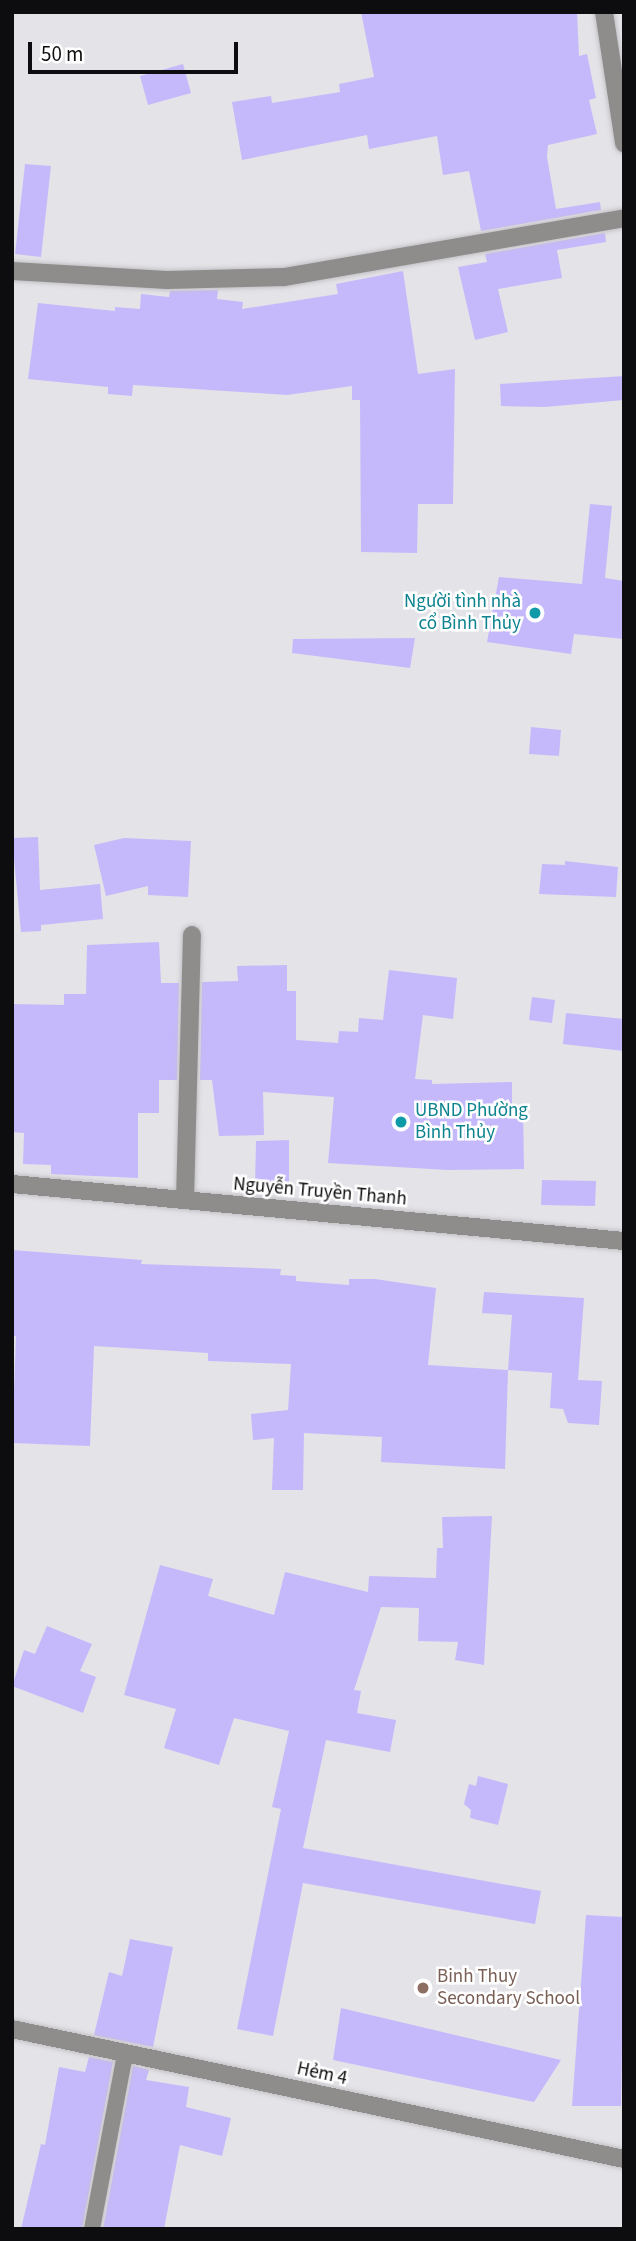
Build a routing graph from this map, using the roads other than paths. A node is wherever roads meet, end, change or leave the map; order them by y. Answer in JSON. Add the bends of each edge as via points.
{"nodes":[{"id":1,"x":604,"y":12,"type":"edge"},
{"id":2,"x":624,"y":143,"type":"edge"},
{"id":3,"x":624,"y":218,"type":"edge"},
{"id":4,"x":12,"y":271,"type":"edge"},
{"id":5,"x":192,"y":935,"type":"dead end"},
{"id":6,"x":12,"y":1184,"type":"edge"},
{"id":7,"x":185,"y":1200,"type":"junction"},
{"id":8,"x":624,"y":1241,"type":"edge"},
{"id":9,"x":12,"y":2029,"type":"edge"},
{"id":10,"x":125,"y":2054,"type":"junction"},
{"id":11,"x":624,"y":2159,"type":"edge"},
{"id":12,"x":92,"y":2229,"type":"edge"}],
"edges":[{"from":1,"to":2,"type":"street"},
{"from":3,"to":4,"type":"street","via":[[284,277],[167,280]]},
{"from":5,"to":7,"type":"street"},
{"from":6,"to":7,"type":"street","name":"Nguyễn Truyền Thanh"},
{"from":7,"to":8,"type":"street","name":"Nguyễn Truyền Thanh"},
{"from":9,"to":10,"type":"street","name":"Hẻm 4"},
{"from":10,"to":11,"type":"street","name":"Hẻm 4"},
{"from":10,"to":12,"type":"lane"}]}
